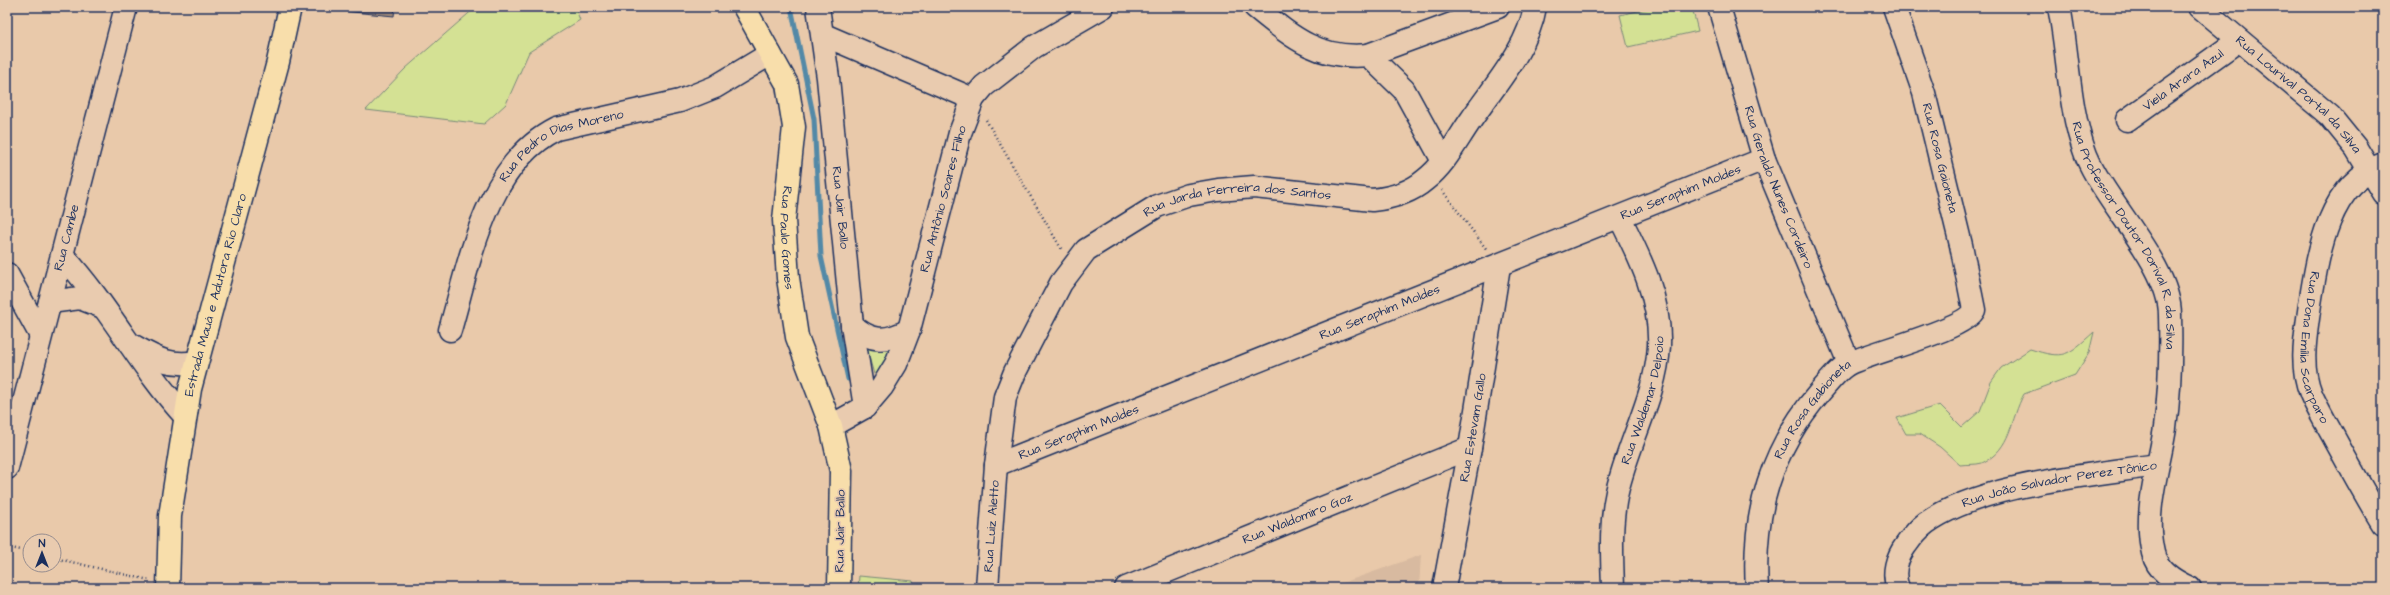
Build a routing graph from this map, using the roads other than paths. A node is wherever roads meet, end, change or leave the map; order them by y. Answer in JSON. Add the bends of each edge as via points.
{"nodes":[{"id":1,"x":126,"y":7,"type":"edge"},
{"id":2,"x":286,"y":7,"type":"edge"},
{"id":3,"x":744,"y":7,"type":"edge"},
{"id":4,"x":818,"y":7,"type":"edge"},
{"id":5,"x":1103,"y":7,"type":"edge"},
{"id":6,"x":1255,"y":7,"type":"edge"},
{"id":7,"x":1498,"y":7,"type":"edge"},
{"id":8,"x":1535,"y":7,"type":"edge"},
{"id":9,"x":1719,"y":7,"type":"edge"},
{"id":10,"x":1894,"y":7,"type":"edge"},
{"id":11,"x":2059,"y":7,"type":"edge"},
{"id":12,"x":2200,"y":7,"type":"edge"},
{"id":13,"x":824,"y":35,"type":"junction"},
{"id":14,"x":2239,"y":40,"type":"junction"},
{"id":15,"x":770,"y":54,"type":"junction"},
{"id":16,"x":1368,"y":55,"type":"junction"},
{"id":17,"x":973,"y":99,"type":"junction"},
{"id":18,"x":2127,"y":120,"type":"dead end"},
{"id":19,"x":1764,"y":159,"type":"junction"},
{"id":20,"x":2375,"y":167,"type":"edge"},
{"id":21,"x":1437,"y":168,"type":"junction"},
{"id":22,"x":2383,"y":193,"type":"edge"},
{"id":23,"x":1620,"y":218,"type":"junction"},
{"id":24,"x":64,"y":256,"type":"junction"},
{"id":25,"x":1499,"y":266,"type":"junction"},
{"id":26,"x":7,"y":274,"type":"edge"},
{"id":27,"x":50,"y":302,"type":"junction"},
{"id":28,"x":103,"y":307,"type":"junction"},
{"id":29,"x":1973,"y":313,"type":"joint"},
{"id":30,"x":852,"y":325,"type":"junction"},
{"id":31,"x":450,"y":330,"type":"dead end"},
{"id":32,"x":909,"y":330,"type":"junction"},
{"id":33,"x":40,"y":334,"type":"junction"},
{"id":34,"x":129,"y":343,"type":"junction"},
{"id":35,"x":196,"y":362,"type":"junction"},
{"id":36,"x":1849,"y":363,"type":"junction"},
{"id":37,"x":865,"y":407,"type":"junction"},
{"id":38,"x":185,"y":416,"type":"junction"},
{"id":39,"x":831,"y":426,"type":"junction"},
{"id":40,"x":1470,"y":448,"type":"junction"},
{"id":41,"x":996,"y":465,"type":"junction"},
{"id":42,"x":2157,"y":465,"type":"junction"},
{"id":43,"x":7,"y":468,"type":"edge"},
{"id":44,"x":2383,"y":524,"type":"edge"},
{"id":45,"x":168,"y":586,"type":"edge"},
{"id":46,"x":839,"y":588,"type":"edge"},
{"id":47,"x":987,"y":588,"type":"edge"},
{"id":48,"x":1126,"y":588,"type":"edge"},
{"id":49,"x":1444,"y":588,"type":"edge"},
{"id":50,"x":1613,"y":588,"type":"edge"},
{"id":51,"x":1757,"y":588,"type":"edge"},
{"id":52,"x":1898,"y":588,"type":"edge"},
{"id":53,"x":2190,"y":588,"type":"edge"}],
"edges":[{"from":1,"to":24,"type":"street","name":"Rua Cambe"},
{"from":2,"to":35,"type":"main road","name":"Estrada Mauá e Adutora Rio Claro","via":[[278,62]]},
{"from":3,"to":15,"type":"main road","name":"Rua Paulo Gomes"},
{"from":4,"to":13,"type":"street","name":"Rua Jair Ballo"},
{"from":5,"to":17,"type":"street","name":"Rua Antônio Soares Filho","via":[[1034,46],[984,86]]},
{"from":6,"to":16,"type":"street","via":[[1284,31],[1307,45],[1331,55]]},
{"from":7,"to":16,"type":"street"},
{"from":8,"to":21,"type":"street","name":"Rua Jarda Ferreira dos Santos","via":[[1527,33],[1514,58]]},
{"from":9,"to":19,"type":"street","name":"Rua Geraldo Nunes Cordeiro"},
{"from":10,"to":29,"type":"street","name":"Rua Rosa Gaioneta","via":[[1924,93],[1974,303]]},
{"from":11,"to":42,"type":"street","name":"Rua Professor Doutor Dorival R. da Silva","via":[[2078,132],[2087,158],[2116,209],[2157,268],[2166,289],[2170,313],[2167,399],[2165,429]]},
{"from":12,"to":14,"type":"street","name":"Rua Lourival Portal da Silva"},
{"from":13,"to":17,"type":"street"},
{"from":13,"to":30,"type":"street","name":"Rua Jair Ballo"},
{"from":14,"to":18,"type":"street","name":"Viela Arara Azul"},
{"from":14,"to":20,"type":"street","name":"Rua Lourival Portal da Silva","via":[[2330,116]]},
{"from":15,"to":31,"type":"street","name":"Rua Pedro Dias Moreno","via":[[715,87],[680,101],[556,129],[539,137],[522,152],[504,176],[478,232]]},
{"from":15,"to":39,"type":"main road","name":"Rua Paulo Gomes","via":[[787,84],[794,127],[784,220],[788,278],[797,337]]},
{"from":16,"to":21,"type":"street","via":[[1404,90]]},
{"from":17,"to":32,"type":"street","name":"Rua Antônio Soares Filho","via":[[960,132]]},
{"from":19,"to":23,"type":"street","name":"Rua Seraphim Moldes"},
{"from":19,"to":36,"type":"street","name":"Rua Geraldo Nunes Cordeiro"},
{"from":20,"to":22,"type":"street","name":"Rua Lourival Portal da Silva"},
{"from":20,"to":44,"type":"street","name":"Rua Dona Emília Scarparo","via":[[2342,198],[2324,234],[2303,350],[2311,394]]},
{"from":21,"to":41,"type":"street","name":"Rua Jarda Ferreira dos Santos","via":[[1410,190],[1391,198],[1372,200],[1254,187],[1189,195],[1157,206],[1086,250],[1071,266],[1040,322],[1005,397]]},
{"from":23,"to":25,"type":"street","name":"Rua Seraphim Moldes"},
{"from":23,"to":50,"type":"street","name":"Rua Waldemar Delpoio","via":[[1652,287],[1659,347],[1652,383],[1617,492],[1612,534]]},
{"from":24,"to":27,"type":"street","name":"Rua Cambe"},
{"from":24,"to":28,"type":"street","via":[[87,282]]},
{"from":25,"to":40,"type":"street","name":"Rua Estevam Gallo"},
{"from":25,"to":41,"type":"street","name":"Rua Seraphim Moldes"},
{"from":26,"to":33,"type":"street"},
{"from":27,"to":28,"type":"street","via":[[80,298]]},
{"from":27,"to":33,"type":"street","name":"Rua Cambe"},
{"from":28,"to":34,"type":"street"},
{"from":29,"to":36,"type":"street","name":"Rua Rosa Gabioneta","via":[[1937,332]]},
{"from":30,"to":32,"type":"street","via":[[862,334],[891,339]]},
{"from":30,"to":37,"type":"street","name":"Rua Jair Ballo"},
{"from":32,"to":37,"type":"street","name":"Rua Antônio Soares Filho","via":[[896,364],[882,387]]},
{"from":33,"to":43,"type":"street","name":"Rua Cambe"},
{"from":34,"to":35,"type":"street","via":[[162,361],[181,364]]},
{"from":34,"to":38,"type":"street","via":[[146,370]]},
{"from":35,"to":38,"type":"main road","name":"Estrada Mauá e Adutora Rio Claro"},
{"from":36,"to":51,"type":"street","name":"Rua Rosa Gabioneta","via":[[1805,410],[1790,432],[1774,466],[1762,505],[1755,554]]},
{"from":37,"to":39,"type":"street","name":"Rua Antônio Soares Filho"},
{"from":38,"to":45,"type":"main road","name":"Estrada Mauá e Adutora Rio Claro","via":[[170,516]]},
{"from":39,"to":46,"type":"main road","name":"Rua Jair Ballo","via":[[841,471]]},
{"from":40,"to":48,"type":"street","name":"Rua Waldomiro Goz"},
{"from":40,"to":49,"type":"street","name":"Rua Estevam Gallo"},
{"from":41,"to":47,"type":"street","name":"Rua Luiz Aletto"},
{"from":42,"to":52,"type":"street","name":"Rua João Salvador Perez Tônico","via":[[2051,481],[2000,492],[1951,508],[1925,524],[1900,553],[1895,582]]},
{"from":42,"to":53,"type":"street","name":"Rua João Salvador Perez Tônico","via":[[2151,529],[2153,554],[2166,574]]}]}
